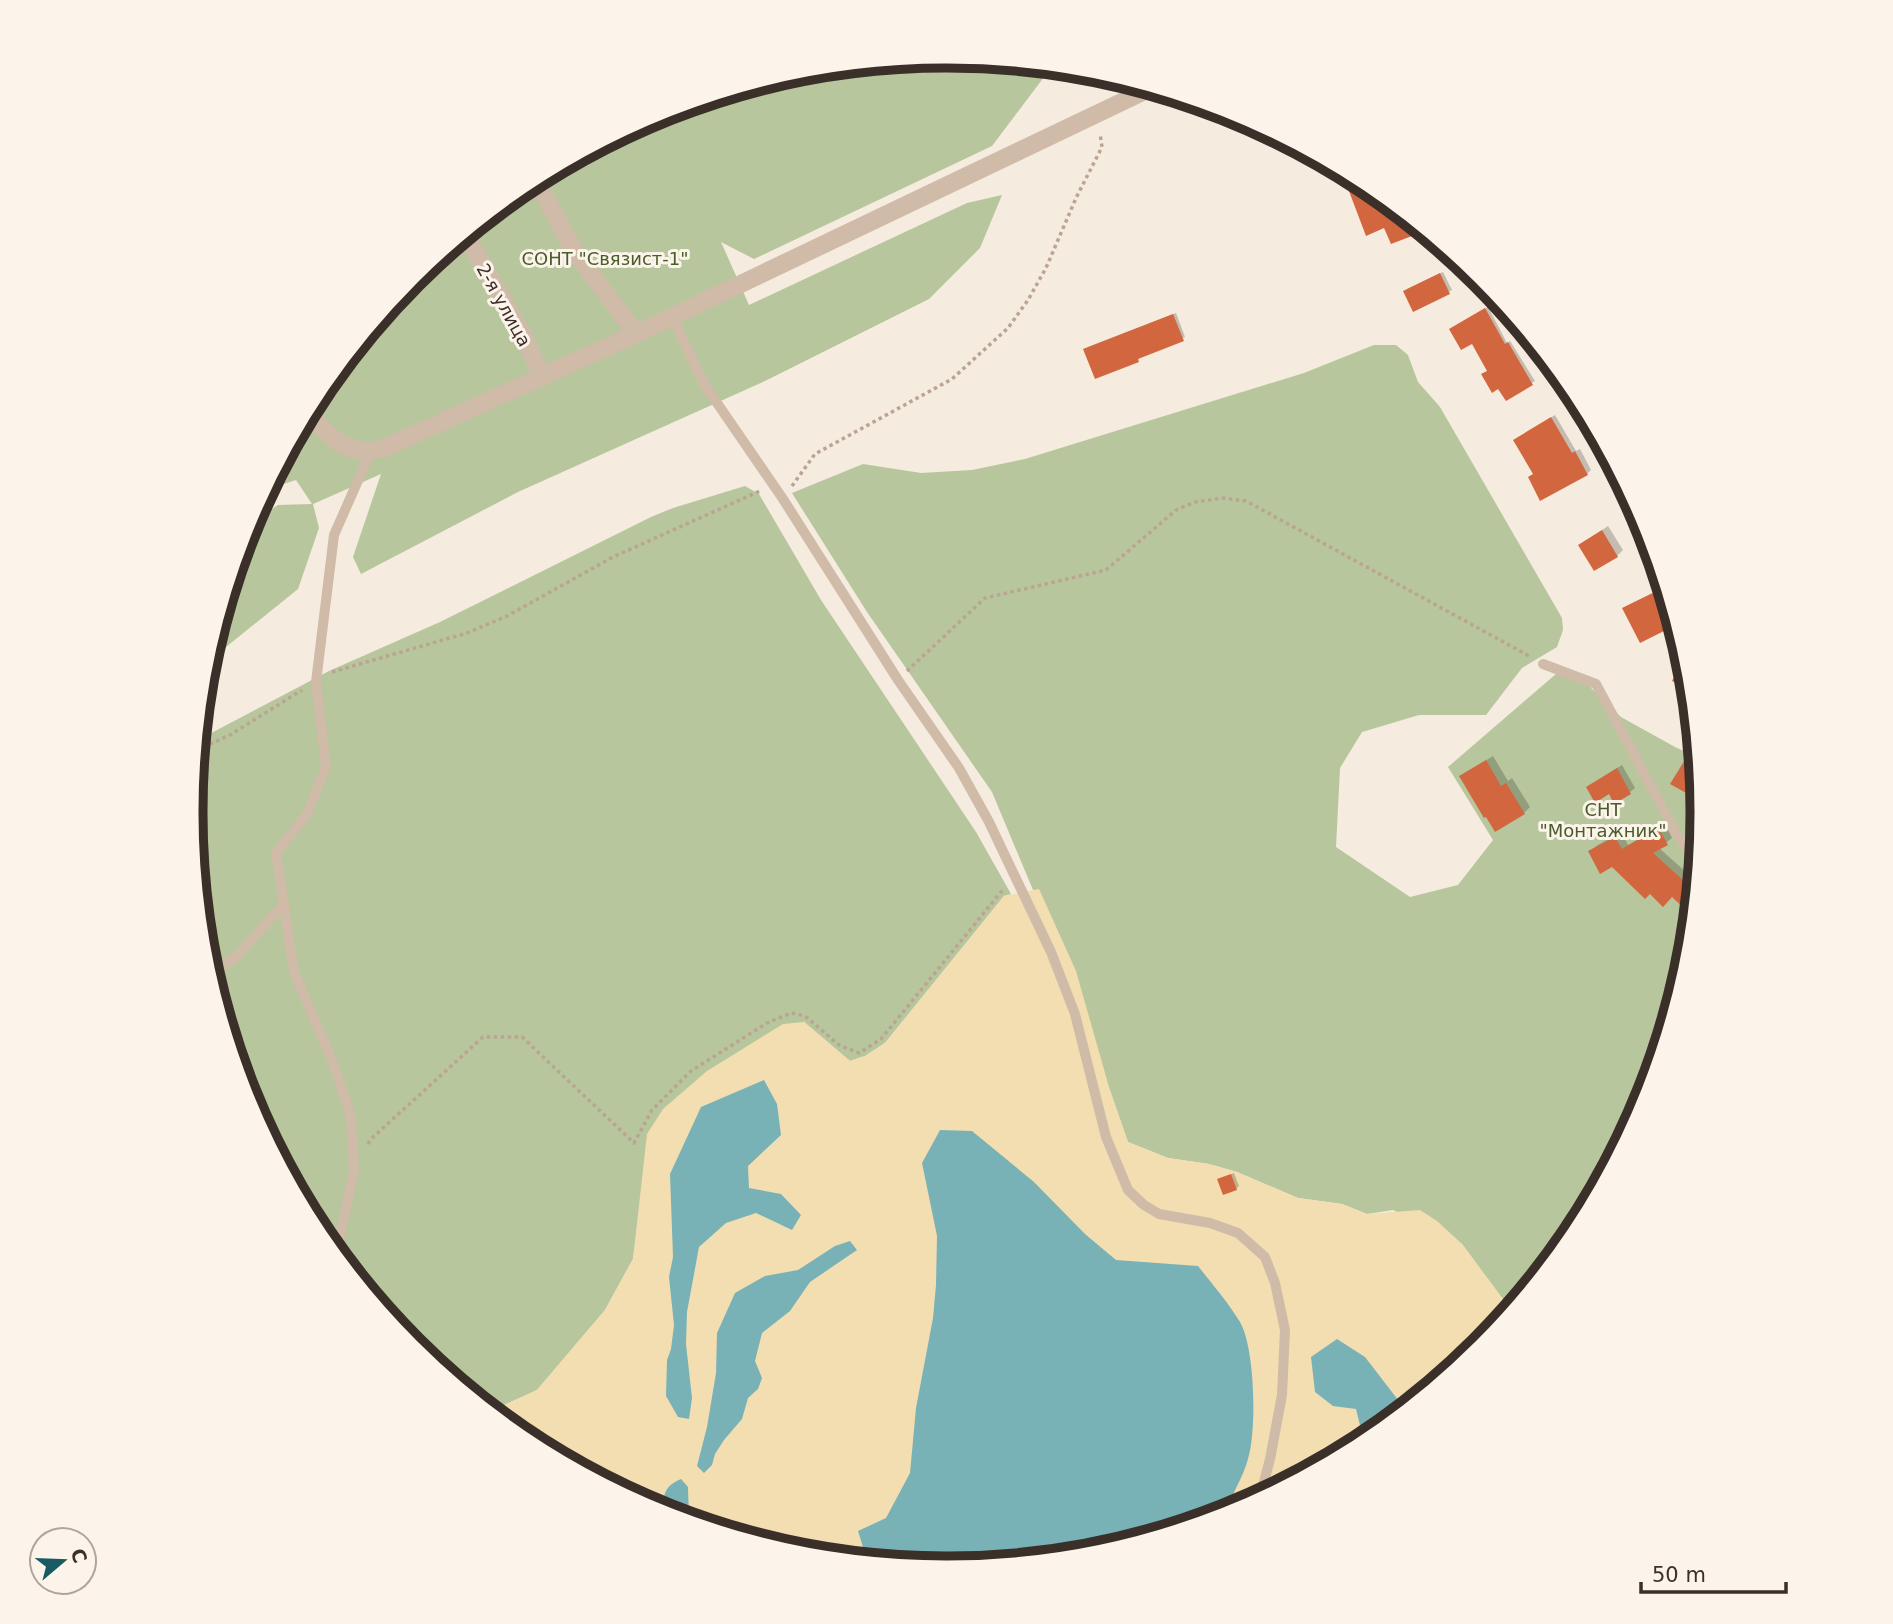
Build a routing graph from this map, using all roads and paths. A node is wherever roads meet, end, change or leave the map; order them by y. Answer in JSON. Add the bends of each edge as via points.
{"nodes":[{"id":1,"x":1139,"y":94,"type":"edge"},
{"id":2,"x":1097,"y":114,"type":"junction"},
{"id":3,"x":541,"y":189,"type":"edge"},
{"id":4,"x":470,"y":242,"type":"edge"},
{"id":5,"x":672,"y":317,"type":"junction"},
{"id":6,"x":636,"y":334,"type":"junction"},
{"id":7,"x":542,"y":377,"type":"junction"},
{"id":8,"x":315,"y":420,"type":"edge"},
{"id":9,"x":371,"y":451,"type":"junction"},
{"id":10,"x":773,"y":485,"type":"junction"},
{"id":11,"x":783,"y":499,"type":"junction"},
{"id":12,"x":1544,"y":664,"type":"joint"},
{"id":13,"x":898,"y":680,"type":"junction"},
{"id":14,"x":316,"y":682,"type":"junction"},
{"id":15,"x":206,"y":746,"type":"edge"},
{"id":16,"x":1689,"y":851,"type":"edge"},
{"id":17,"x":1020,"y":883,"type":"junction"},
{"id":18,"x":284,"y":904,"type":"junction"},
{"id":19,"x":219,"y":966,"type":"edge"},
{"id":20,"x":366,"y":1148,"type":"dead end"},
{"id":21,"x":339,"y":1241,"type":"edge"},
{"id":22,"x":1263,"y":1484,"type":"edge"}],
"edges":[{"from":1,"to":2,"type":"street"},
{"from":2,"to":5,"type":"street"},
{"from":2,"to":11,"type":"path","via":[[1102,147],[1046,268],[1008,328],[952,379],[815,454]]},
{"from":3,"to":6,"type":"street","via":[[575,252]]},
{"from":4,"to":7,"type":"street","name":"2-я улица"},
{"from":5,"to":6,"type":"street"},
{"from":5,"to":10,"type":"lane","via":[[704,384]]},
{"from":6,"to":7,"type":"street"},
{"from":7,"to":9,"type":"street"},
{"from":8,"to":9,"type":"street","via":[[347,448]]},
{"from":9,"to":14,"type":"lane","via":[[334,535]]},
{"from":10,"to":11,"type":"lane"},
{"from":10,"to":14,"type":"path","via":[[613,557],[467,633],[326,674]]},
{"from":11,"to":13,"type":"lane"},
{"from":12,"to":13,"type":"path","via":[[1246,501],[1223,498],[1176,510],[1107,570],[985,598]]},
{"from":12,"to":16,"type":"lane","via":[[1596,684]]},
{"from":13,"to":17,"type":"lane","via":[[959,768]]},
{"from":14,"to":15,"type":"path"},
{"from":14,"to":18,"type":"lane","via":[[326,767],[307,814],[276,853]]},
{"from":17,"to":20,"type":"path","via":[[1001,892],[881,1040],[859,1053],[839,1045],[805,1016],[791,1013],[691,1071],[652,1110],[634,1143],[522,1037],[483,1037]]},
{"from":17,"to":22,"type":"lane","via":[[1075,1014],[1106,1137],[1128,1190],[1159,1214],[1238,1233],[1265,1258],[1285,1330],[1282,1395]]},
{"from":18,"to":19,"type":"lane","via":[[235,958]]},
{"from":18,"to":21,"type":"lane","via":[[294,972],[351,1116],[354,1171]]}]}
